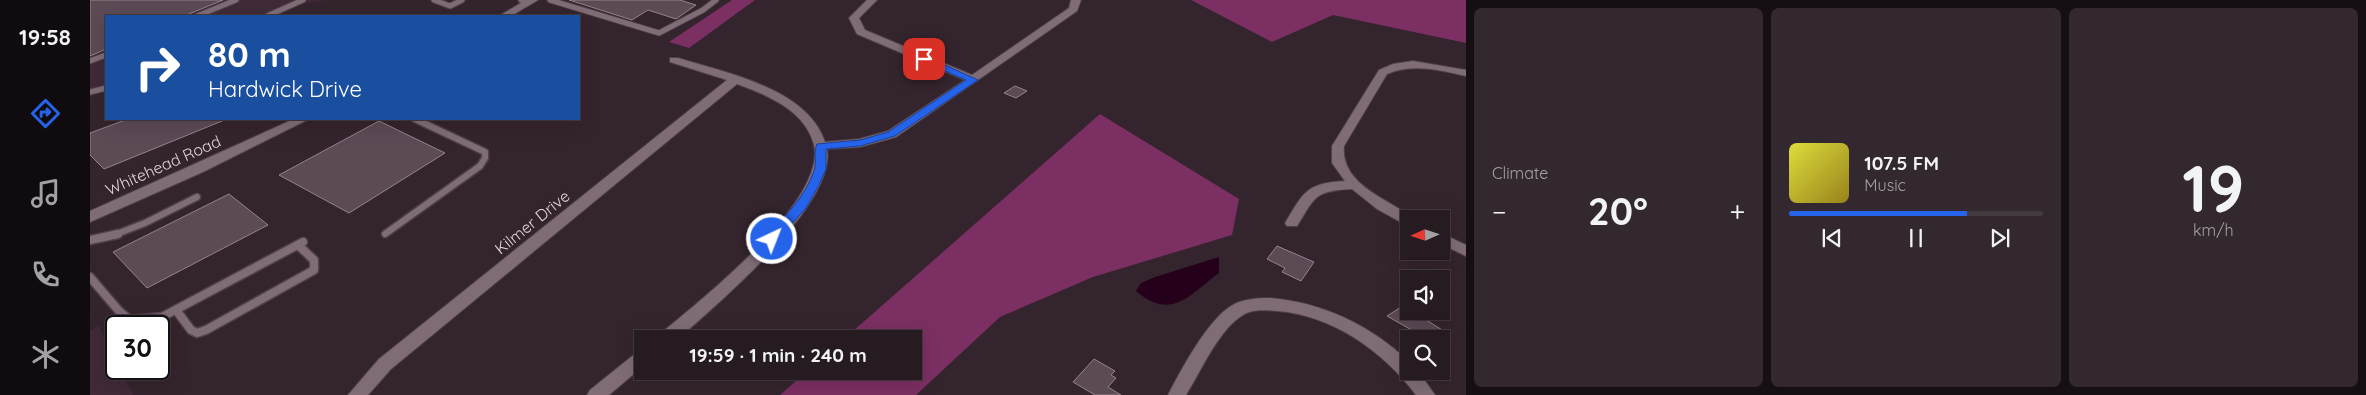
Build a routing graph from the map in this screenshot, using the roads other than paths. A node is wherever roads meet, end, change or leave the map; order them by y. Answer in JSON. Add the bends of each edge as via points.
{"nodes":[{"id":1,"x":236,"y":0,"type":"edge"},
{"id":2,"x":303,"y":0,"type":"edge"},
{"id":3,"x":434,"y":0,"type":"edge"},
{"id":4,"x":462,"y":0,"type":"edge"},
{"id":5,"x":550,"y":0,"type":"edge"},
{"id":6,"x":716,"y":0,"type":"edge"},
{"id":7,"x":872,"y":0,"type":"edge"},
{"id":8,"x":1076,"y":0,"type":"edge"},
{"id":9,"x":528,"y":1,"type":"edge"},
{"id":10,"x":200,"y":15,"type":"edge"},
{"id":11,"x":269,"y":15,"type":"edge"},
{"id":12,"x":506,"y":15,"type":"edge"},
{"id":13,"x":105,"y":55,"type":"edge"},
{"id":14,"x":674,"y":60,"type":"dead end"},
{"id":15,"x":90,"y":62,"type":"edge"},
{"id":16,"x":1466,"y":73,"type":"edge"},
{"id":17,"x":734,"y":80,"type":"junction"},
{"id":18,"x":973,"y":80,"type":"junction"},
{"id":19,"x":105,"y":88,"type":"edge"},
{"id":20,"x":90,"y":92,"type":"edge"},
{"id":21,"x":296,"y":120,"type":"edge"},
{"id":22,"x":417,"y":120,"type":"edge"},
{"id":23,"x":820,"y":146,"type":"junction"},
{"id":24,"x":1355,"y":185,"type":"junction"},
{"id":25,"x":197,"y":197,"type":"dead end"},
{"id":26,"x":1400,"y":216,"type":"edge"},
{"id":27,"x":90,"y":217,"type":"edge"},
{"id":28,"x":1292,"y":223,"type":"dead end"},
{"id":29,"x":385,"y":234,"type":"dead end"},
{"id":30,"x":90,"y":240,"type":"edge"},
{"id":31,"x":1450,"y":243,"type":"edge"},
{"id":32,"x":1466,"y":251,"type":"edge"},
{"id":33,"x":90,"y":277,"type":"edge"},
{"id":34,"x":176,"y":310,"type":"junction"},
{"id":35,"x":676,"y":330,"type":"edge"},
{"id":36,"x":634,"y":364,"type":"edge"},
{"id":37,"x":356,"y":395,"type":"edge"},
{"id":38,"x":596,"y":395,"type":"edge"},
{"id":39,"x":1176,"y":395,"type":"edge"},
{"id":40,"x":1426,"y":395,"type":"edge"}],
"edges":[{"from":1,"to":10,"type":"lane"},
{"from":2,"to":11,"type":"lane"},
{"from":3,"to":4,"type":"lane","via":[[450,6]]},
{"from":5,"to":6,"type":"lane","via":[[659,33]]},
{"from":7,"to":18,"type":"street","via":[[854,18],[861,32]]},
{"from":8,"to":18,"type":"street","via":[[1074,9]]},
{"from":9,"to":12,"type":"street"},
{"from":13,"to":15,"type":"lane"},
{"from":14,"to":17,"type":"street"},
{"from":16,"to":24,"type":"street","via":[[1410,65],[1383,72],[1338,146],[1339,163]]},
{"from":17,"to":23,"type":"street","via":[[772,94],[799,111],[816,134]]},
{"from":17,"to":37,"type":"street","name":"Kilmer Drive","via":[[385,364]]},
{"from":18,"to":23,"type":"street","via":[[892,134],[860,143]]},
{"from":19,"to":20,"type":"lane"},
{"from":21,"to":27,"type":"street","name":"Whitehead Road"},
{"from":22,"to":29,"type":"lane","via":[[484,152],[485,158],[480,166]]},
{"from":23,"to":35,"type":"street","via":[[820,169],[802,205],[744,268]]},
{"from":24,"to":26,"type":"street"},
{"from":24,"to":28,"type":"street","via":[[1317,188],[1310,192]]},
{"from":25,"to":30,"type":"lane","via":[[124,232]]},
{"from":31,"to":32,"type":"street"},
{"from":33,"to":34,"type":"lane","via":[[130,320],[162,317]]},
{"from":34,"to":34,"type":"lane","via":[[191,330],[197,333],[206,330],[314,270],[314,260],[300,244]]},
{"from":36,"to":38,"type":"street"},
{"from":39,"to":40,"type":"street","via":[[1224,320],[1238,310],[1256,304],[1275,304],[1316,312],[1360,334],[1386,352],[1418,382]]}]}
